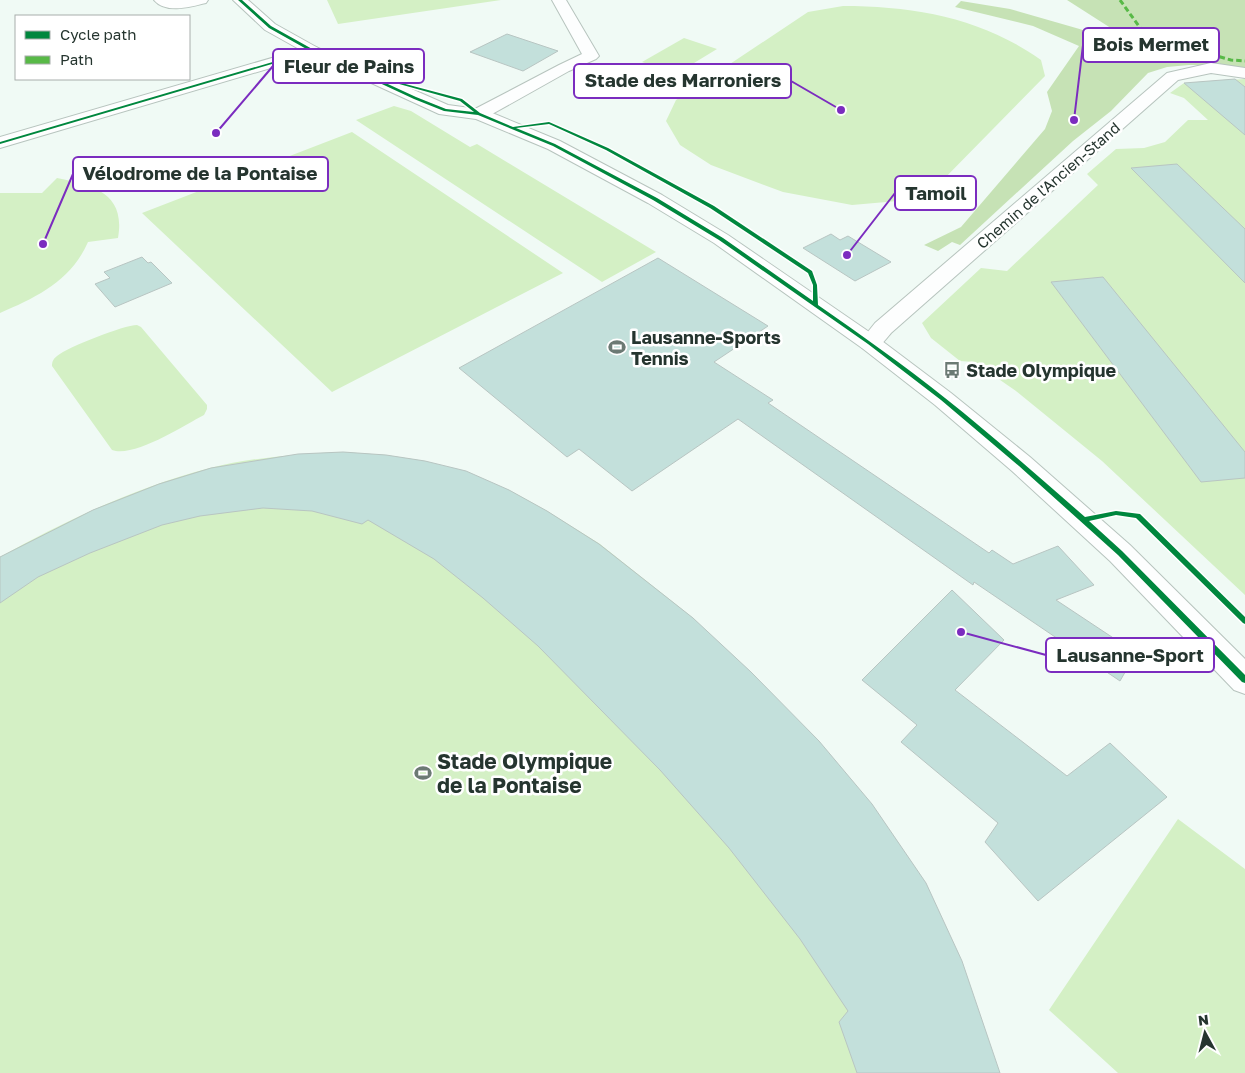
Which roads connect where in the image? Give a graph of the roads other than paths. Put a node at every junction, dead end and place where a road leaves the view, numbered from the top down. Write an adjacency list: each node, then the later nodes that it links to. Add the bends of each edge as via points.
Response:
1 (161, 0): 2 (street, via 175,5)
2 (201, 0)
3 (240, 0): 5 (street, via 270,27)
4 (559, 0): 10 (street, via 590,56)
5 (298, 43): 6 (street); 8 (street)
6 (313, 51): 10 (street, via 445,110); 12 (street)
7 (1245, 73): 13 (street, Chemin de l'Ancien-Stand, via 1211,68 1173,76 883,328)
8 (190, 77)
9 (180, 80): 11 (street)
10 (479, 114): 13 (street, via 554,145 655,199 721,239)
11 (0, 131)
12 (0, 143)
13 (870, 343): 14 (street, via 943,399 1062,500 1120,553)
14 (1245, 680)

